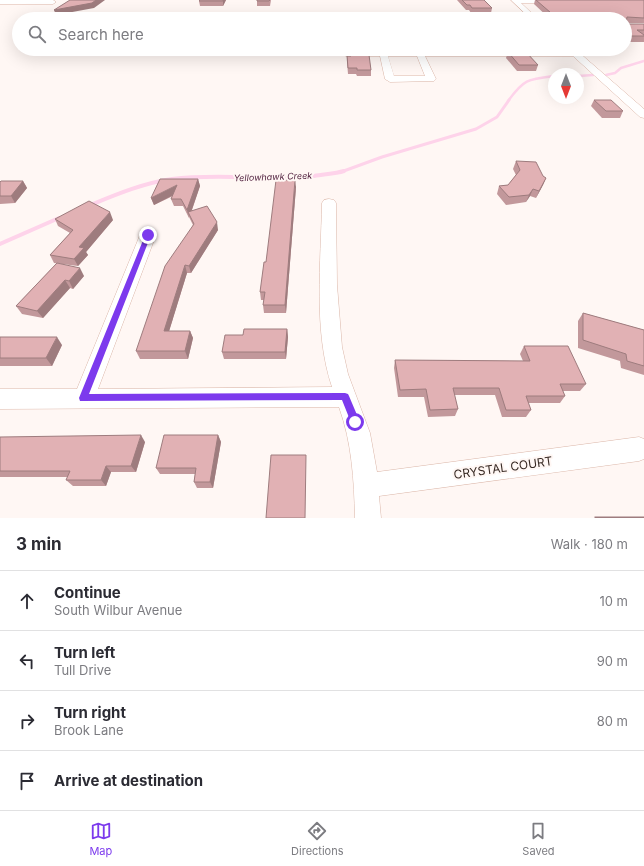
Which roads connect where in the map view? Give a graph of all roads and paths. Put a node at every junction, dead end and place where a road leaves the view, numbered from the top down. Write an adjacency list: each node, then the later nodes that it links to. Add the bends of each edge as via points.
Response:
1 (515, 1): 2 (street); 5 (street)
2 (561, 1)
3 (0, 2): 4 (street)
4 (53, 2)
5 (527, 12)
6 (384, 56): 7 (street, via 390,79 431,79)
7 (421, 56)
8 (579, 56): 9 (street)
9 (631, 103): 10 (street); 11 (street)
10 (644, 103)
11 (644, 115)
12 (329, 203): 14 (street, via 330,320 336,369)
13 (148, 235): 15 (street)
14 (345, 396): 15 (street); 18 (street, via 362,451)
15 (84, 398): 16 (street)
16 (0, 399)
17 (639, 449): 18 (street, CRYSTAL COURT)
18 (366, 486): 19 (street)
19 (368, 518)

